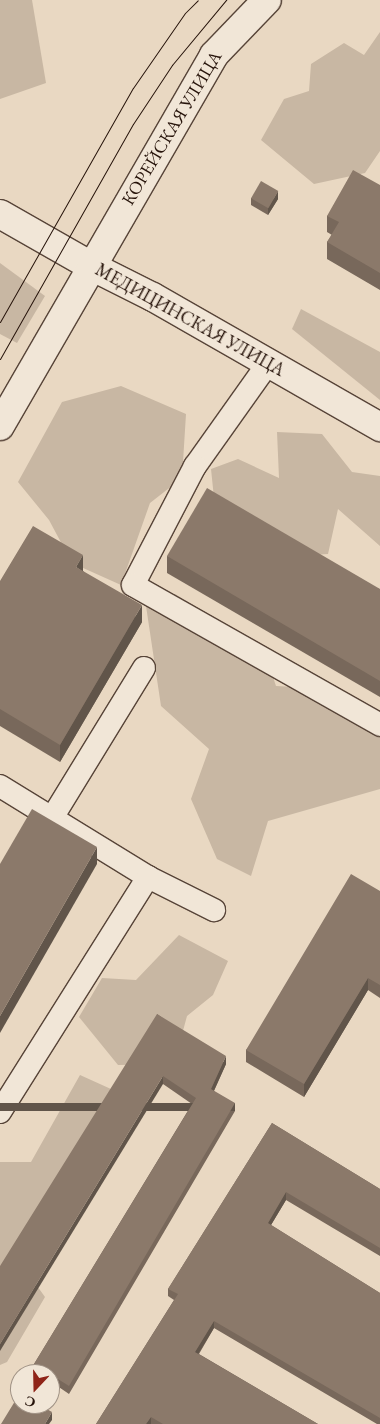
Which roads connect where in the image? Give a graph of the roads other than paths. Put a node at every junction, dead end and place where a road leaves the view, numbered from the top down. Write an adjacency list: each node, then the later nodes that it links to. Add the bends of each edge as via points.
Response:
1 (267, 0): 3 (street, КОРЕЙСКАЯ УЛИЦА, via 214,55)
2 (0, 214): 3 (street, МЕДИЦИНСКАЯ УЛИЦА)
3 (91, 266): 4 (street, МЕДИЦИНСКАЯ УЛИЦА); 5 (street, КОРЕЙСКАЯ УЛИЦА)
4 (269, 362): 6 (street, МЕДИЦИНСКАЯ УЛИЦА); 8 (lane, via 195,466 133,585)
5 (0, 426)
6 (380, 427)
7 (144, 668): 10 (lane)
8 (380, 725)
9 (0, 786): 10 (lane)
10 (52, 818): 11 (lane)
11 (148, 877): 12 (lane); 13 (lane)
12 (214, 910)
13 (0, 1112)

